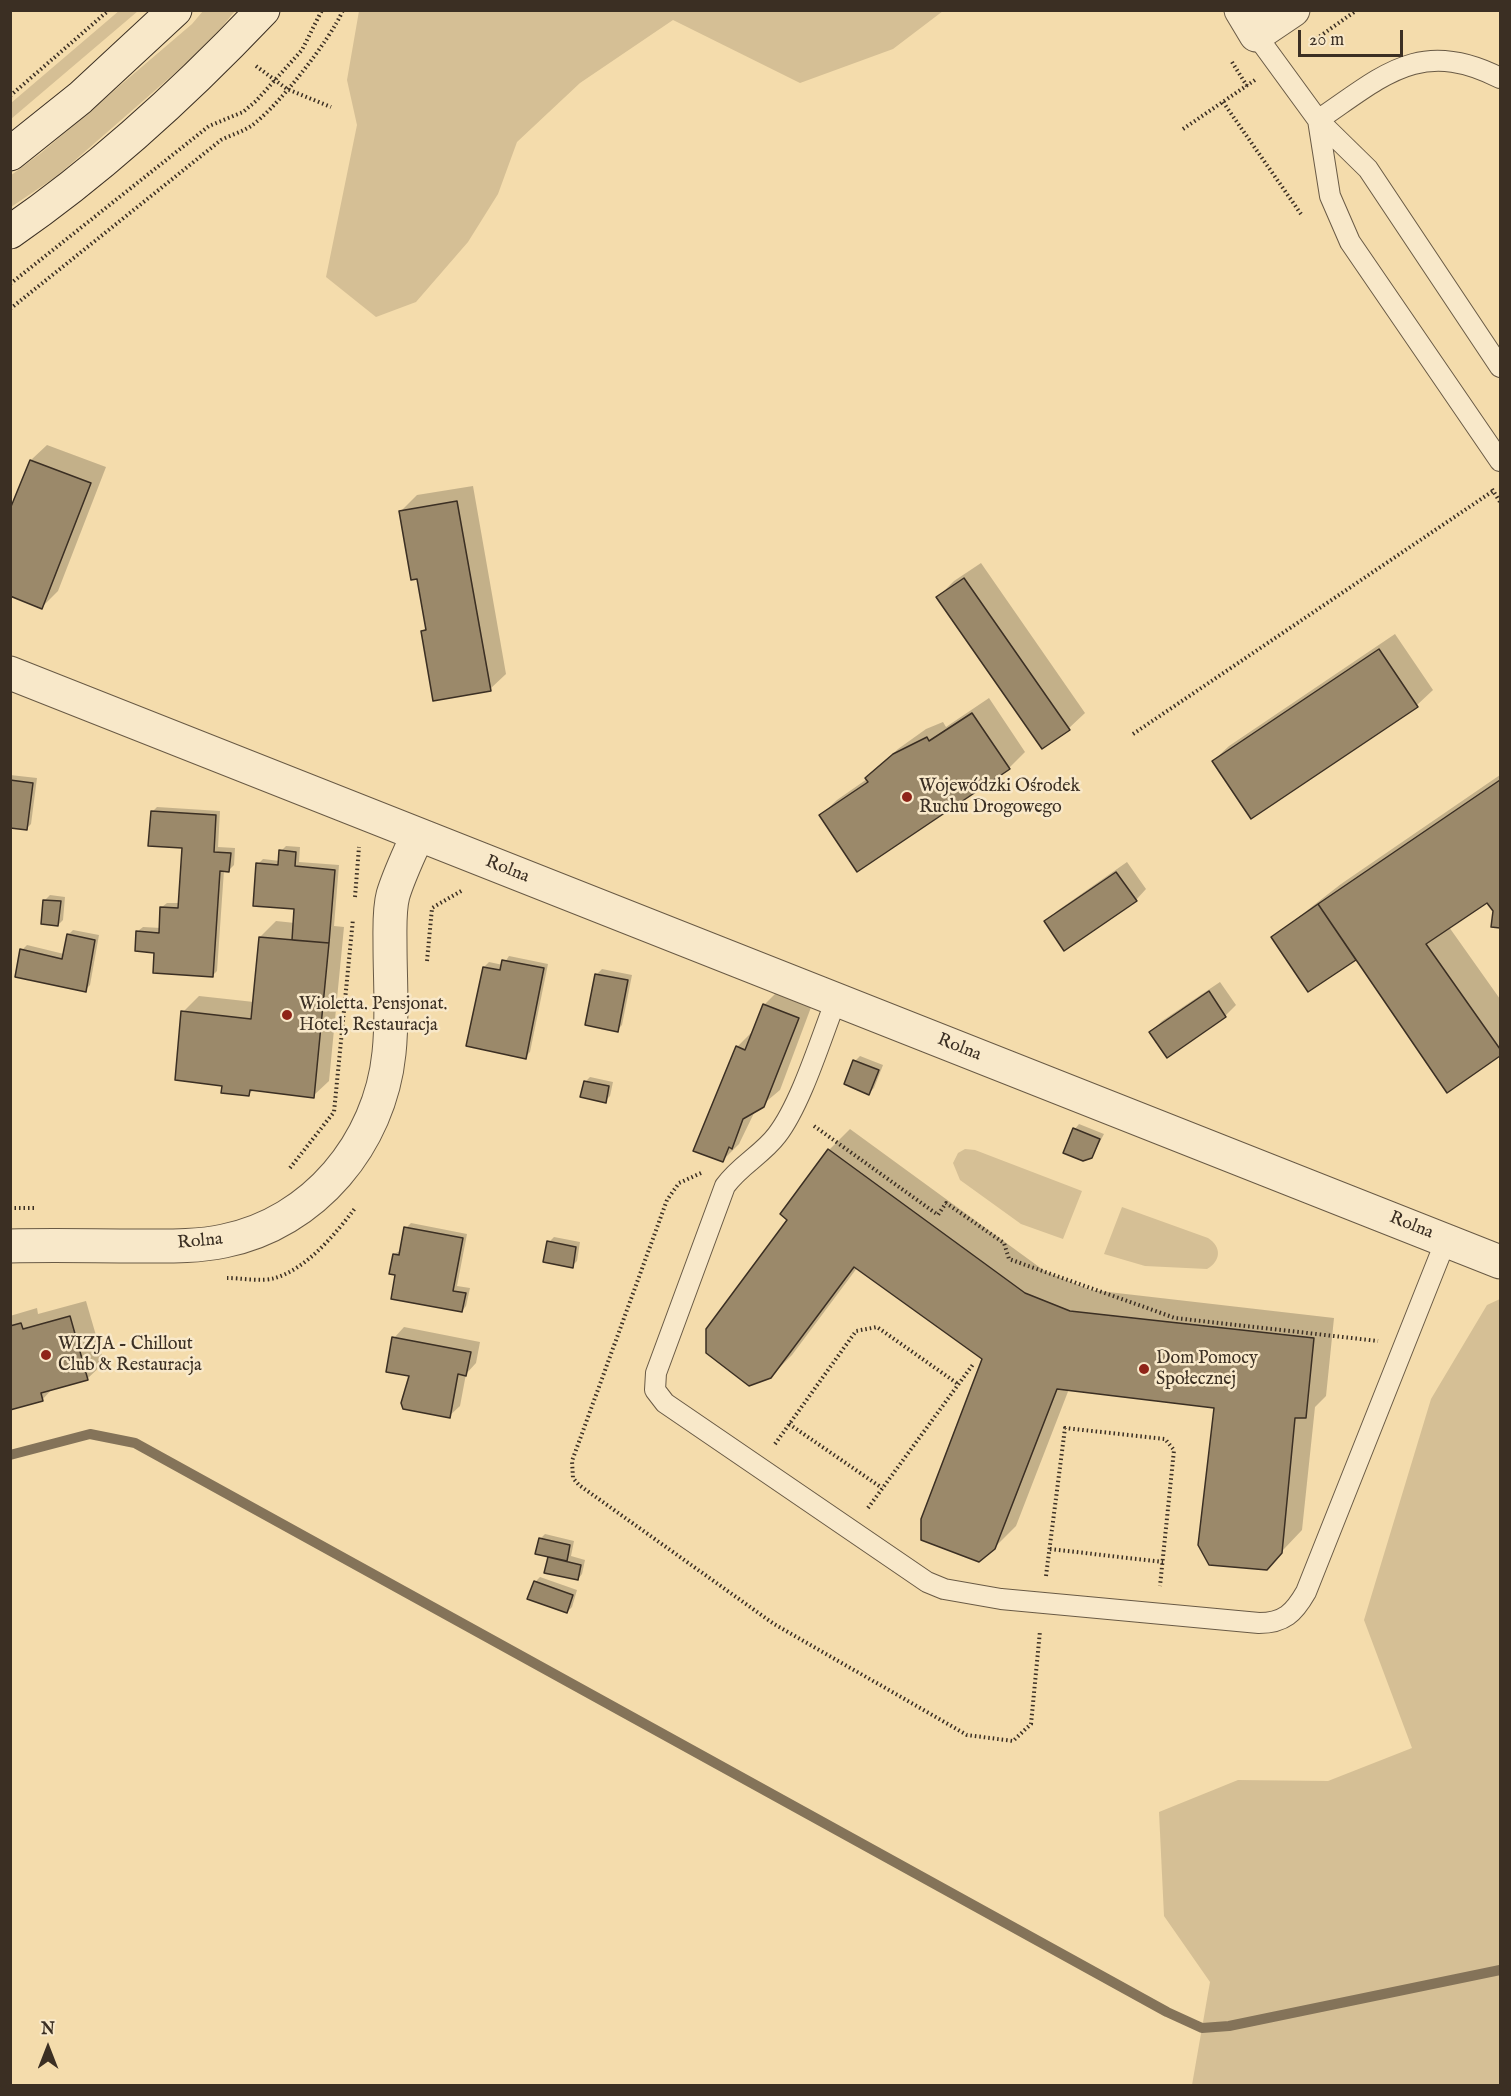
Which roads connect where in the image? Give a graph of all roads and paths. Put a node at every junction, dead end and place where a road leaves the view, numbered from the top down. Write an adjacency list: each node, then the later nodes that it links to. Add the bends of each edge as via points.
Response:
1 (109, 10): 12 (path)
2 (175, 10): 16 (street, via 80,98)
3 (263, 10): 8 (street)
4 (322, 10): 10 (path, via 302,50)
5 (344, 10): 11 (path, via 336,29)
6 (1293, 10): 7 (street)
7 (1248, 23): 15 (lane)
8 (228, 46): 10 (path); 18 (street, via 126,143)
9 (1500, 78): 15 (lane, via 1458,62 1424,61 1383,76)
10 (275, 80): 11 (path); 19 (path, via 243,112 209,126)
11 (287, 89): 14 (path); 20 (path, via 251,126 221,140)
12 (10, 96)
13 (1223, 102): 17 (path)
14 (331, 108)
15 (1318, 120): 21 (lane, via 1368,169); 22 (lane, via 1330,196 1350,242)
16 (10, 154)
17 (1301, 214)
18 (10, 232)
19 (10, 284)
20 (10, 309)
21 (1500, 367)
22 (1500, 461)
23 (1493, 491): 25 (path)
24 (10, 674): 26 (street, Rolna)
25 (1133, 734)
26 (417, 836): 30 (street, Rolna); 36 (street, Rolna, via 393,896 386,1078 358,1147 324,1188 281,1219 244,1237 222,1242)
27 (357, 840): 28 (path, via 360,846)
28 (354, 902)
29 (353, 913): 32 (path, via 334,1112)
30 (836, 1000): 31 (lane); 35 (street, Rolna)
31 (792, 1110): 38 (path, via 938,1215 946,1203 965,1216 1004,1243 1009,1259 1175,1318); 42 (lane, via 767,1148 738,1168 725,1186 656,1373 655,1390 665,1403)
32 (288, 1171)
33 (10, 1208): 34 (path)
34 (45, 1208)
35 (1446, 1240): 37 (street, Rolna); 38 (lane)
36 (10, 1246)
37 (1500, 1262)
38 (1404, 1344): 44 (lane, via 1306,1592 1289,1616 1274,1623 1001,1599 944,1589 927,1582)
39 (974, 1363): 40 (path)
40 (958, 1384): 41 (path, via 877,1327 856,1331); 43 (path)
41 (789, 1424): 42 (path); 43 (path)
42 (759, 1467): 44 (lane)
43 (882, 1488): 44 (path)
44 (851, 1530)
45 (1050, 1549): 46 (path)
46 (1163, 1562)

